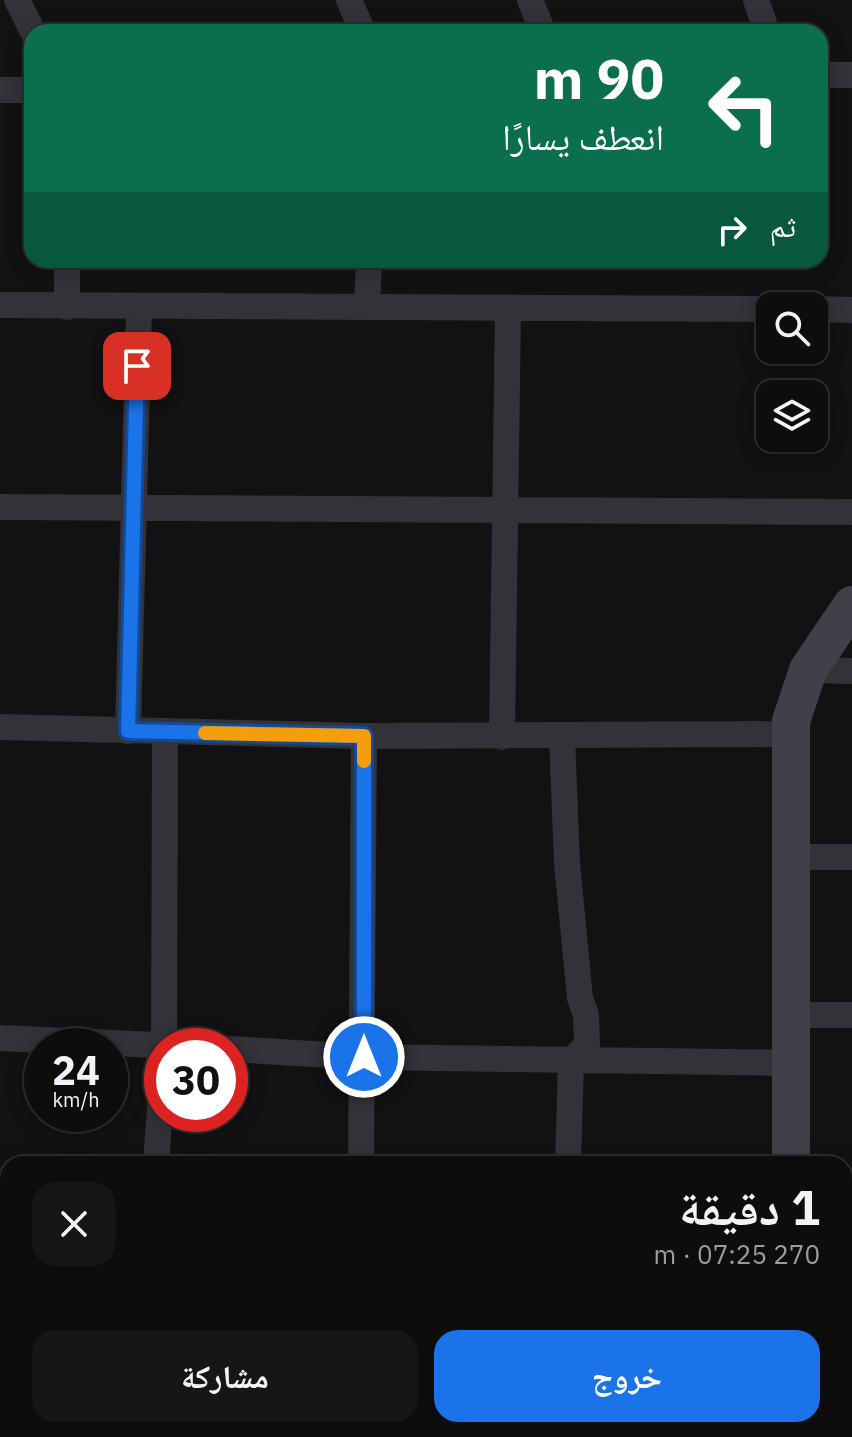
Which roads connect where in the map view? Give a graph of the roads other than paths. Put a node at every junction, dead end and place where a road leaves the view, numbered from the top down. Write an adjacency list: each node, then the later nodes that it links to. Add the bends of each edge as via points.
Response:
1 (17, 0): 5 (street)
2 (349, 0): 6 (street)
3 (530, 0): 7 (street)
4 (756, 0): 8 (street)
5 (29, 24)
6 (360, 24)
7 (540, 24)
8 (764, 24)
9 (828, 75): 10 (street)
10 (852, 75)
11 (0, 90): 12 (street)
12 (24, 90)
13 (67, 268): 17 (street)
14 (369, 268): 16 (street)
15 (0, 305): 17 (street)
16 (367, 306): 18 (street); 21 (street)
17 (67, 307): 18 (street)
18 (139, 309): 24 (street)
19 (756, 309): 21 (street)
20 (828, 309): 22 (street)
21 (508, 310): 25 (street)
22 (852, 310)
23 (0, 507): 24 (street)
24 (132, 509): 25 (street); 31 (street)
25 (504, 512): 26 (street); 35 (street)
26 (852, 512)
27 (852, 605): 28 (street)
28 (808, 670): 29 (street); 33 (street, via 797,694)
29 (852, 671)
30 (0, 727): 31 (street)
31 (128, 731): 32 (street)
32 (165, 732): 34 (street); 41 (street)
33 (790, 734): 36 (street); 37 (street)
34 (364, 736): 35 (street); 45 (street)
35 (502, 737): 36 (street)
36 (562, 737): 46 (street, via 567,863 587,1045)
37 (789, 857): 38 (street); 39 (street)
38 (852, 857)
39 (793, 1015): 40 (street); 47 (street)
40 (852, 1015)
41 (164, 1028)
42 (0, 1038): 43 (street)
43 (144, 1045)
44 (248, 1050): 45 (street)
45 (364, 1057): 46 (street); 50 (street)
46 (571, 1061): 47 (street); 51 (street)
47 (793, 1063): 52 (street)
48 (158, 1132): 49 (street)
49 (157, 1156)
50 (361, 1156)
51 (568, 1156)
52 (791, 1156)

